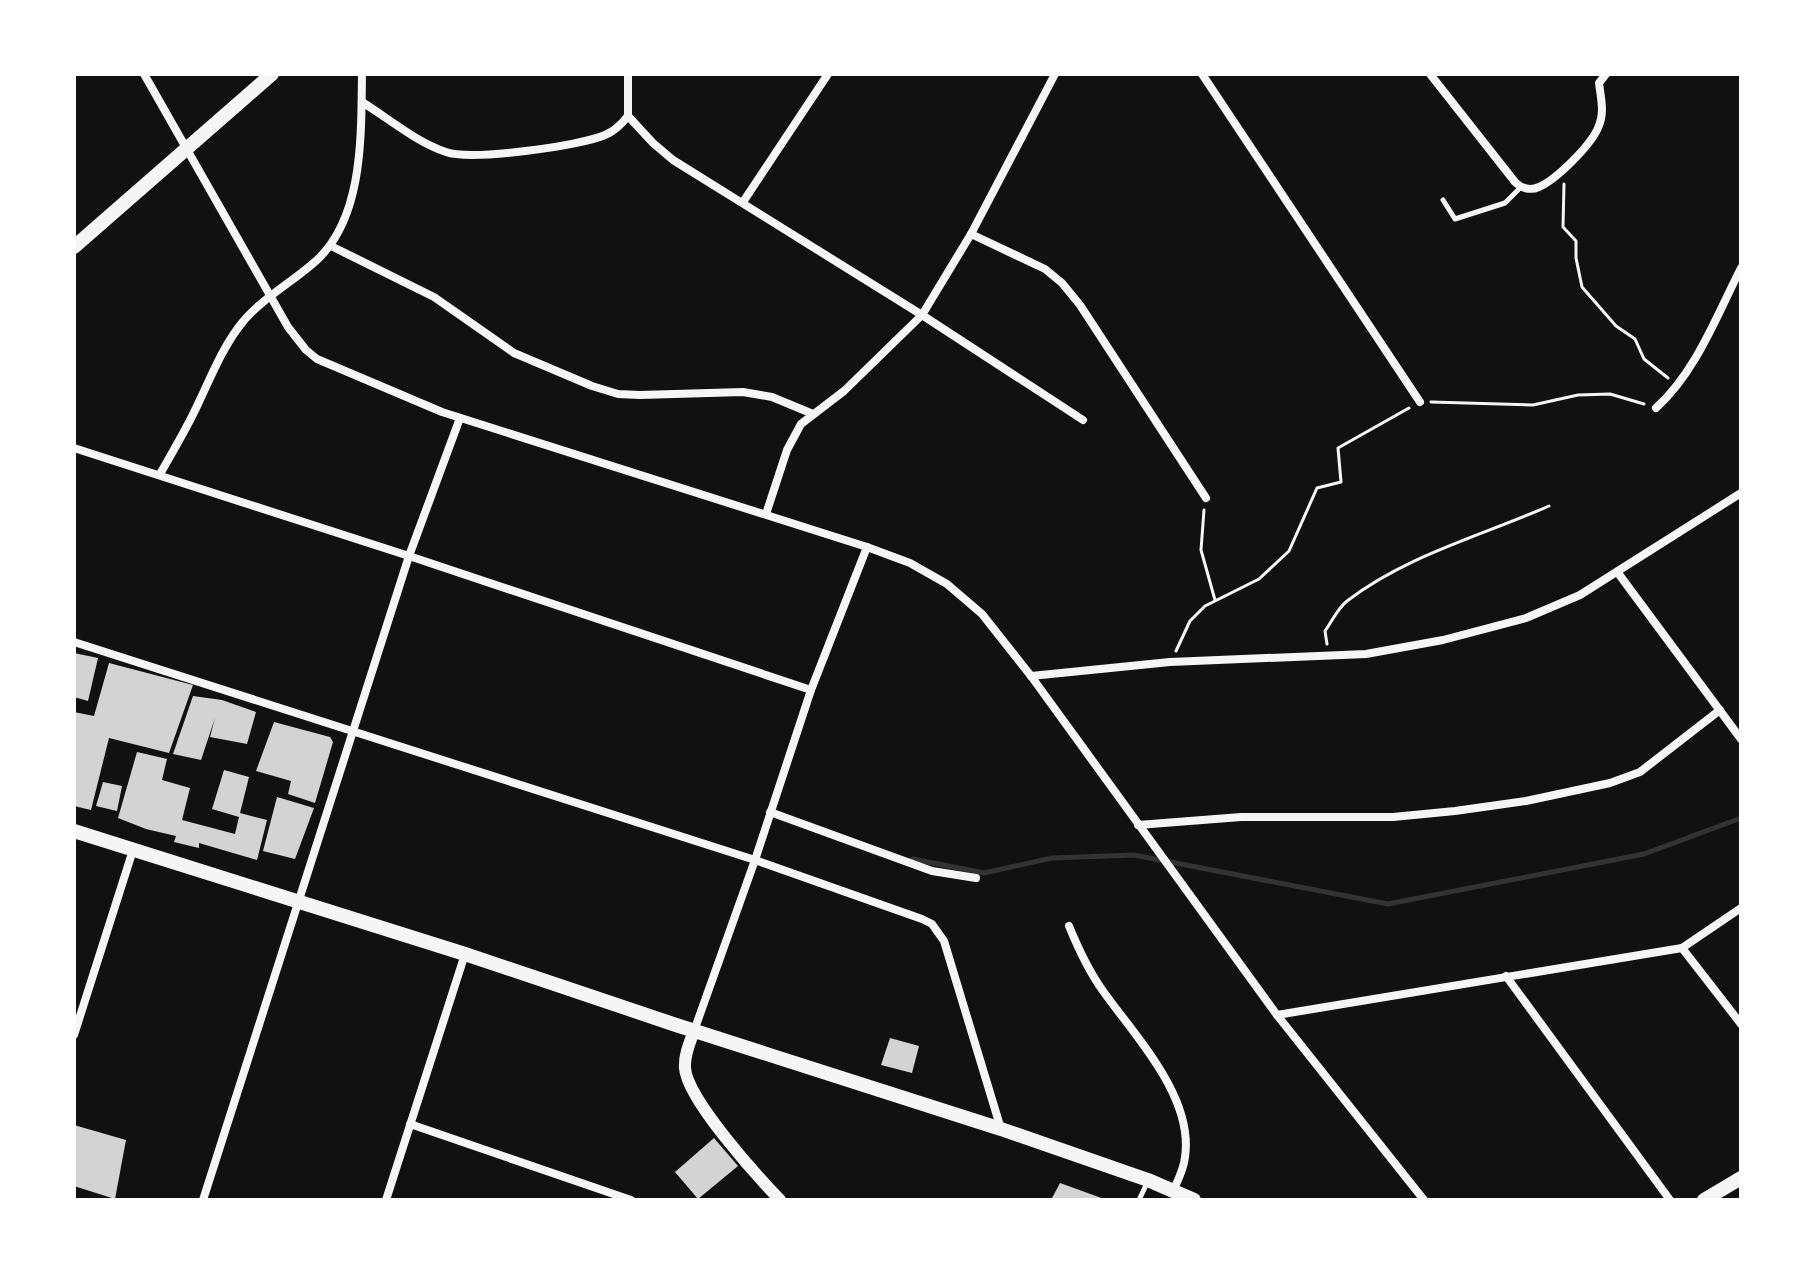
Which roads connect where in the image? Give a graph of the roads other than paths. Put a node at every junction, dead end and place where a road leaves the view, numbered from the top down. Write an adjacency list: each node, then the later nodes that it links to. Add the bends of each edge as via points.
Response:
1 (144, 74): 14 (street)
2 (272, 74): 14 (main road)
3 (362, 74): 12 (street)
4 (628, 74): 13 (street)
5 (828, 74): 17 (street)
6 (1055, 74): 18 (street)
7 (1202, 74): 24 (street)
8 (1430, 74): 15 (street)
9 (1592, 74): 11 (street)
10 (1606, 74): 11 (street)
11 (1599, 83): 15 (street, via 1603,108 1588,144 1538,188)
12 (362, 102): 13 (street, via 431,145 458,155 586,141 616,129); 19 (street, via 356,177)
13 (628, 116): 17 (street, via 673,160)
14 (187, 149): 20 (main road); 22 (street)
15 (1521, 187): 16 (lane, via 1505,203 1455,219)
16 (1443, 200)
17 (743, 202): 23 (street)
18 (971, 234): 23 (street); 32 (street, via 1045,269 1062,283)
19 (331, 246): 22 (street); 26 (street, via 434,297 514,353 592,386 640,395 743,392)
20 (74, 247)
21 (1741, 268): 25 (street, via 1693,361)
22 (271, 298): 27 (street, via 296,339 317,359); 30 (street, via 231,338)
23 (922, 315): 26 (street); 28 (street)
24 (1420, 402)
25 (1656, 408)
26 (813, 414): 33 (street, via 793,436)
27 (460, 418): 33 (street); 35 (street)
28 (1083, 420)
29 (74, 448): 30 (street)
30 (160, 474): 35 (street)
31 (1741, 493): 36 (street)
32 (1206, 498)
33 (766, 514): 34 (street)
34 (867, 547): 38 (street, via 947,584 982,614); 39 (street)
35 (409, 556): 39 (street); 41 (street)
36 (1618, 573): 38 (street, via 1526,618 1366,654 1170,662); 40 (street)
37 (74, 642): 41 (street)
38 (1031, 676): 44 (street)
39 (811, 690): 43 (street)
40 (1720, 710): 42 (street); 44 (street, via 1640,772 1526,801 1393,817 1241,817)
41 (352, 732): 47 (street); 49 (street)
42 (1741, 739)
43 (771, 809): 47 (street); 48 (street, via 932,871)
44 (1138, 825): 55 (street)
45 (74, 831): 46 (main road)
46 (133, 850): 49 (main road); 58 (street)
47 (755, 860): 57 (street); 60 (street, via 922,919 938,931)
48 (976, 878)
49 (299, 903): 53 (main road); 64 (street)
50 (1741, 908): 52 (street)
51 (1069, 926): 63 (street, via 1087,967 1171,1088 1186,1138)
52 (1682, 948): 54 (street); 56 (street)
53 (465, 954): 57 (main road); 59 (street)
54 (1506, 976): 55 (street); 71 (street)
55 (1277, 1015): 70 (street)
56 (1741, 1024)
57 (694, 1031): 60 (main road); 67 (street, via 685,1058 689,1084)
58 (74, 1035)
59 (410, 1124): 65 (street); 66 (street)
60 (1001, 1129): 62 (main road)
61 (1741, 1178): 72 (main road)
62 (1148, 1180): 63 (main road); 68 (lane)
63 (1173, 1191): 69 (main road)
64 (203, 1200)
65 (386, 1200)
66 (631, 1200)
67 (780, 1200)
68 (1139, 1200)
69 (1194, 1200)
70 (1424, 1200)
71 (1670, 1200)
72 (1704, 1200)

